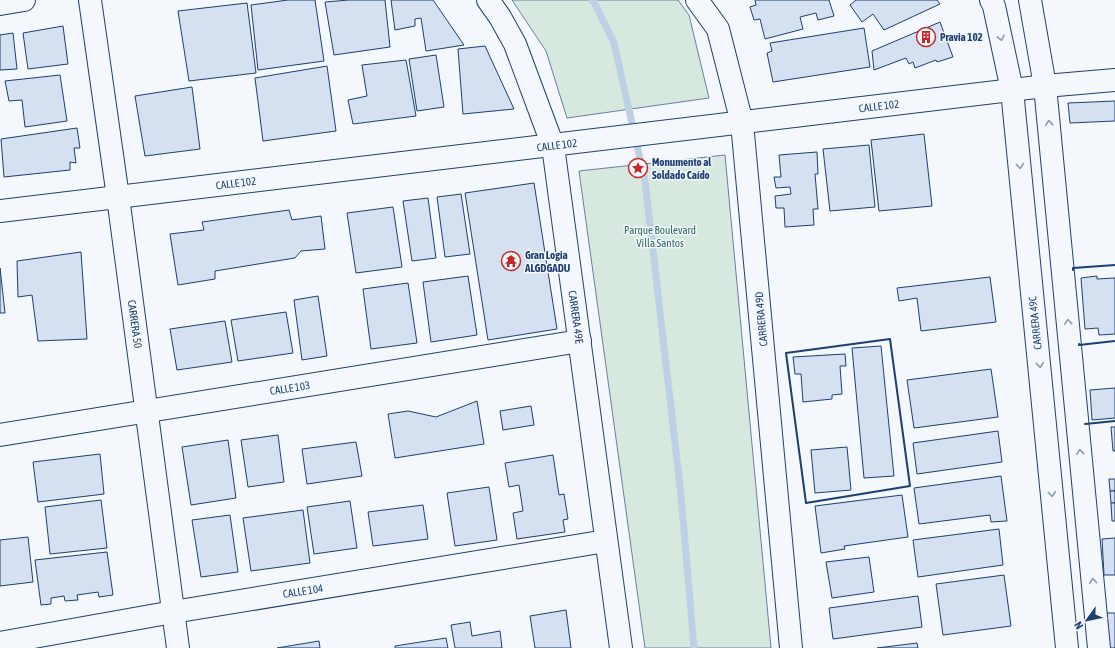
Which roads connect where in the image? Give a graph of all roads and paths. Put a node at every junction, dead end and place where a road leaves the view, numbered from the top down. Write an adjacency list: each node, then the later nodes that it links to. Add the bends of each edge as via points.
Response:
1 (24, 0): 7 (street)
2 (90, 0): 13 (street, CARRERA 50)
3 (488, 0): 12 (street, CARRERA 49E, via 515,44)
4 (697, 0): 11 (street, CARRERA 49D, via 718,29)
5 (991, 0): 10 (street, CARRERA 49C, one-way to 10)
6 (1030, 0): 9 (street)
7 (0, 4)
8 (1115, 80): 9 (street, CALLE 102)
9 (1045, 86): 10 (street, CALLE 102); 25 (street, one-way to 9)
10 (1012, 90): 11 (street, CALLE 102); 24 (street, CARRERA 49C, one-way to 24)
11 (742, 123): 12 (street, CALLE 102); 23 (street, CARRERA 49D)
12 (553, 146): 13 (street, CALLE 102); 15 (street, CARRERA 49E)
13 (118, 197): 14 (street, CALLE 102); 16 (street, CARRERA 50)
14 (0, 211)
15 (580, 341): 16 (street, CALLE 103); 18 (street, CARRERA 49E)
16 (147, 412): 17 (street, CALLE 103); 19 (street, CARRERA 50)
17 (0, 435)
18 (606, 541): 19 (street, CALLE 104); 22 (street, CARRERA 49E)
19 (173, 612): 20 (street, CALLE 104); 21 (street, CARRERA 50)
20 (0, 643)
21 (178, 648)
22 (620, 648)
23 (791, 648)
24 (1067, 648)
25 (1099, 648)

